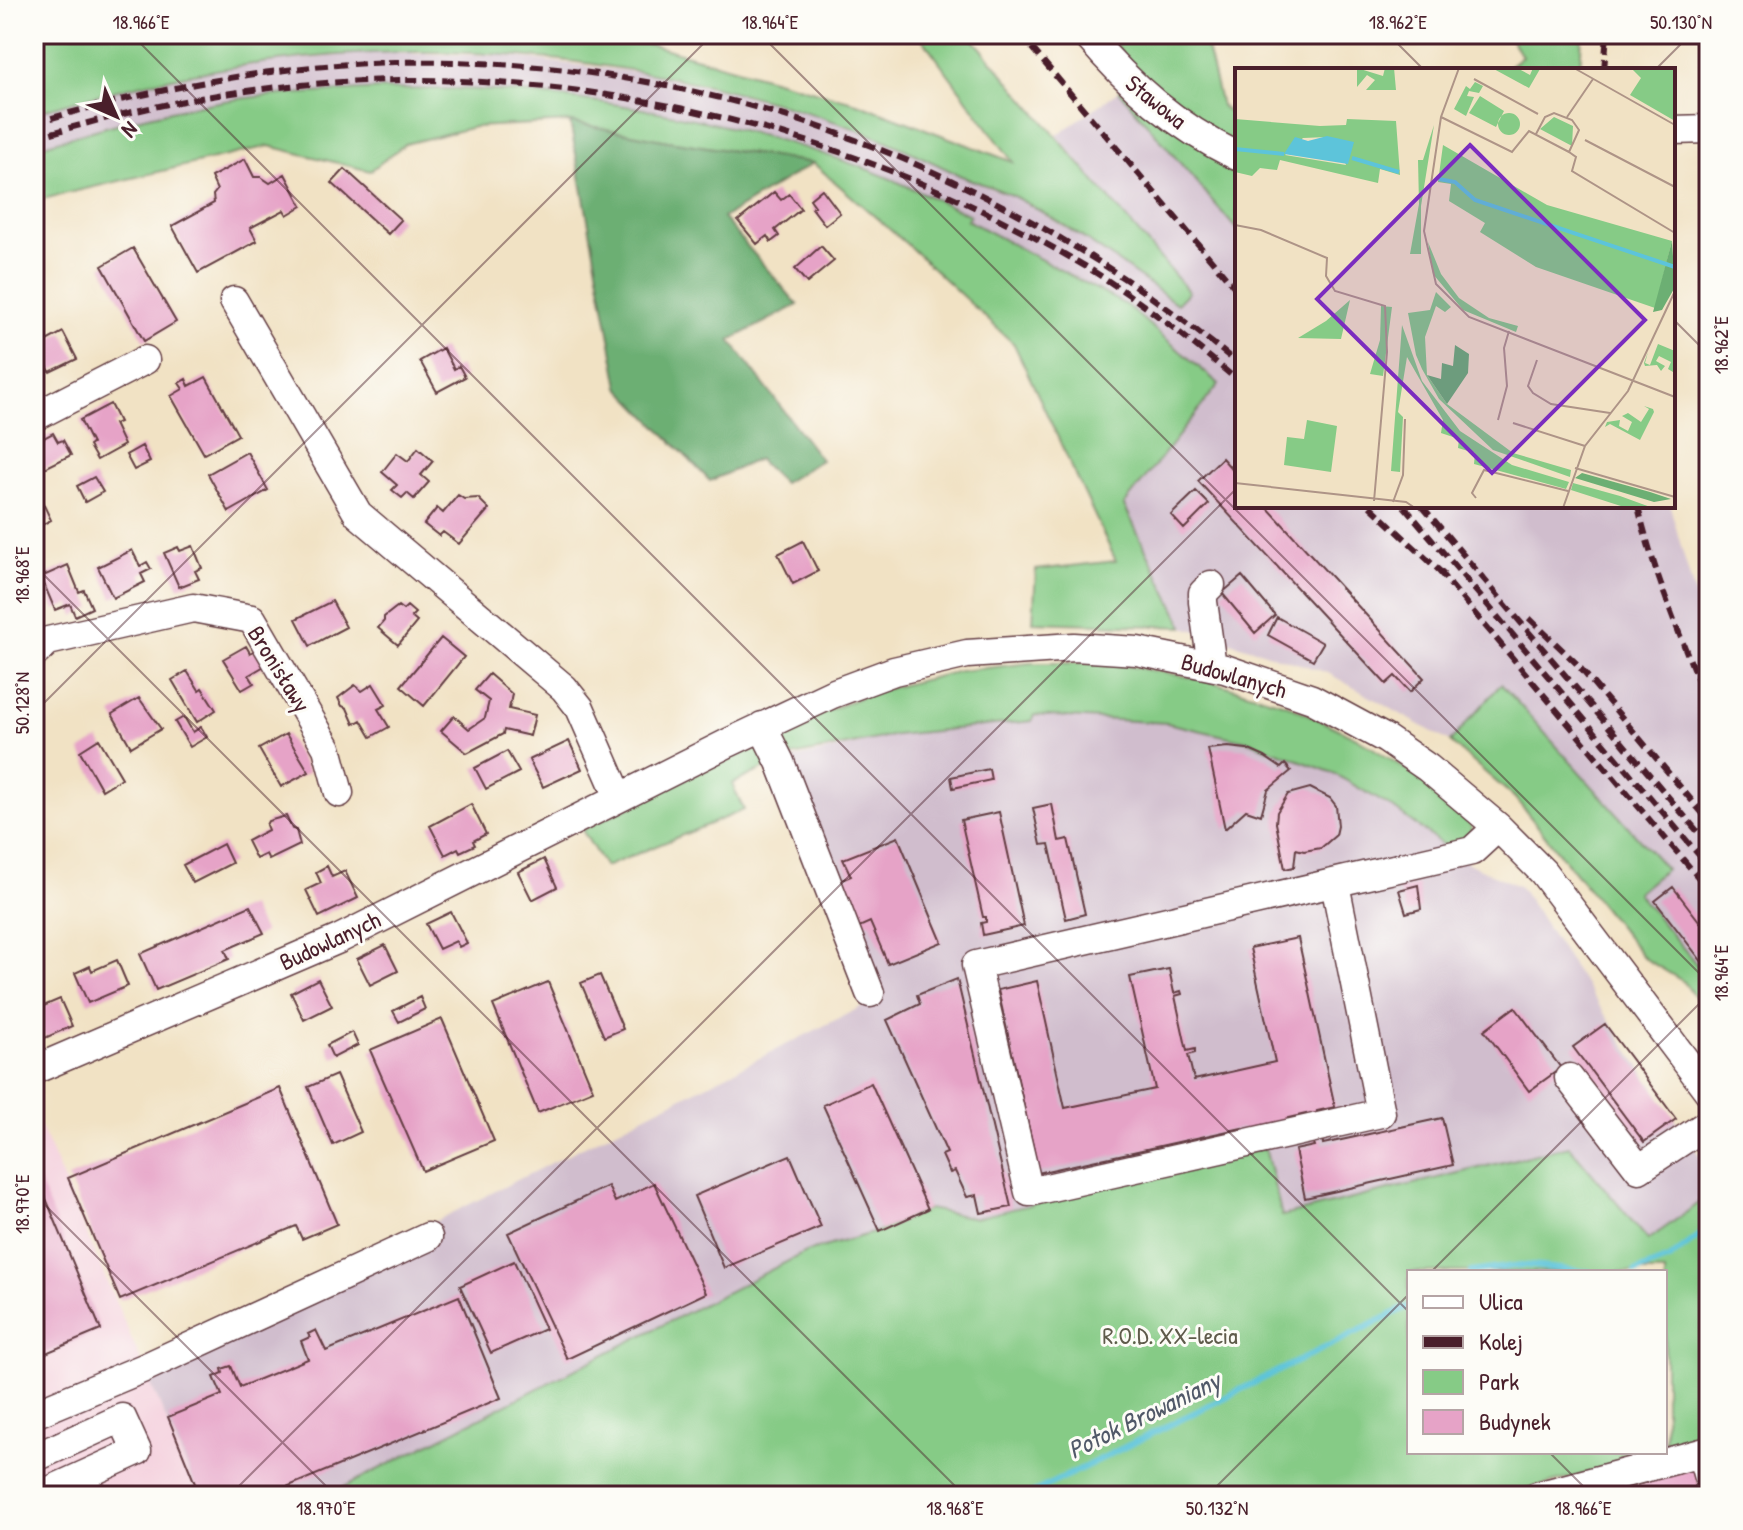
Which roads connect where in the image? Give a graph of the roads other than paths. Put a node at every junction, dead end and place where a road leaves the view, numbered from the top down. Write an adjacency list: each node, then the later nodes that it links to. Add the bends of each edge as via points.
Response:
1 (1086, 34): 4 (street, Stawowa, via 1146,98)
2 (1709, 129): 3 (street)
3 (1675, 130)
4 (1235, 155)
5 (234, 301): 13 (street, via 358,514 564,688 580,708)
6 (145, 360): 7 (street)
7 (34, 417)
8 (1211, 585): 10 (street, via 1203,602)
9 (34, 654): 12 (street, Bronisławy, via 48,641 193,608 252,619 327,748)
10 (1212, 666): 11 (street, Budowlanych, via 1137,651 1074,647 967,654 894,671); 14 (street, Budowlanych, via 1312,699 1386,739)
11 (762, 726): 13 (street, Budowlanych); 16 (street)
12 (339, 793)
13 (619, 797): 17 (street, Budowlanych, via 339,939)
14 (1498, 827): 15 (street, via 1472,851); 19 (street, Budowlanych, via 1543,872)
15 (1335, 884): 15 (street, via 976,965 1029,1192 1381,1113)
16 (870, 993)
17 (34, 1070)
18 (1569, 1078): 20 (street, via 1639,1169)
19 (1709, 1092)
20 (1709, 1123)
21 (428, 1237): 22 (street)
22 (105, 1384): 23 (street); 24 (street)
23 (34, 1414)
24 (122, 1418): 26 (street); 28 (street, via 137,1451)
25 (1705, 1452): 27 (street); 29 (street)
26 (34, 1458)
27 (1709, 1481)
28 (38, 1496)
29 (1537, 1496)

